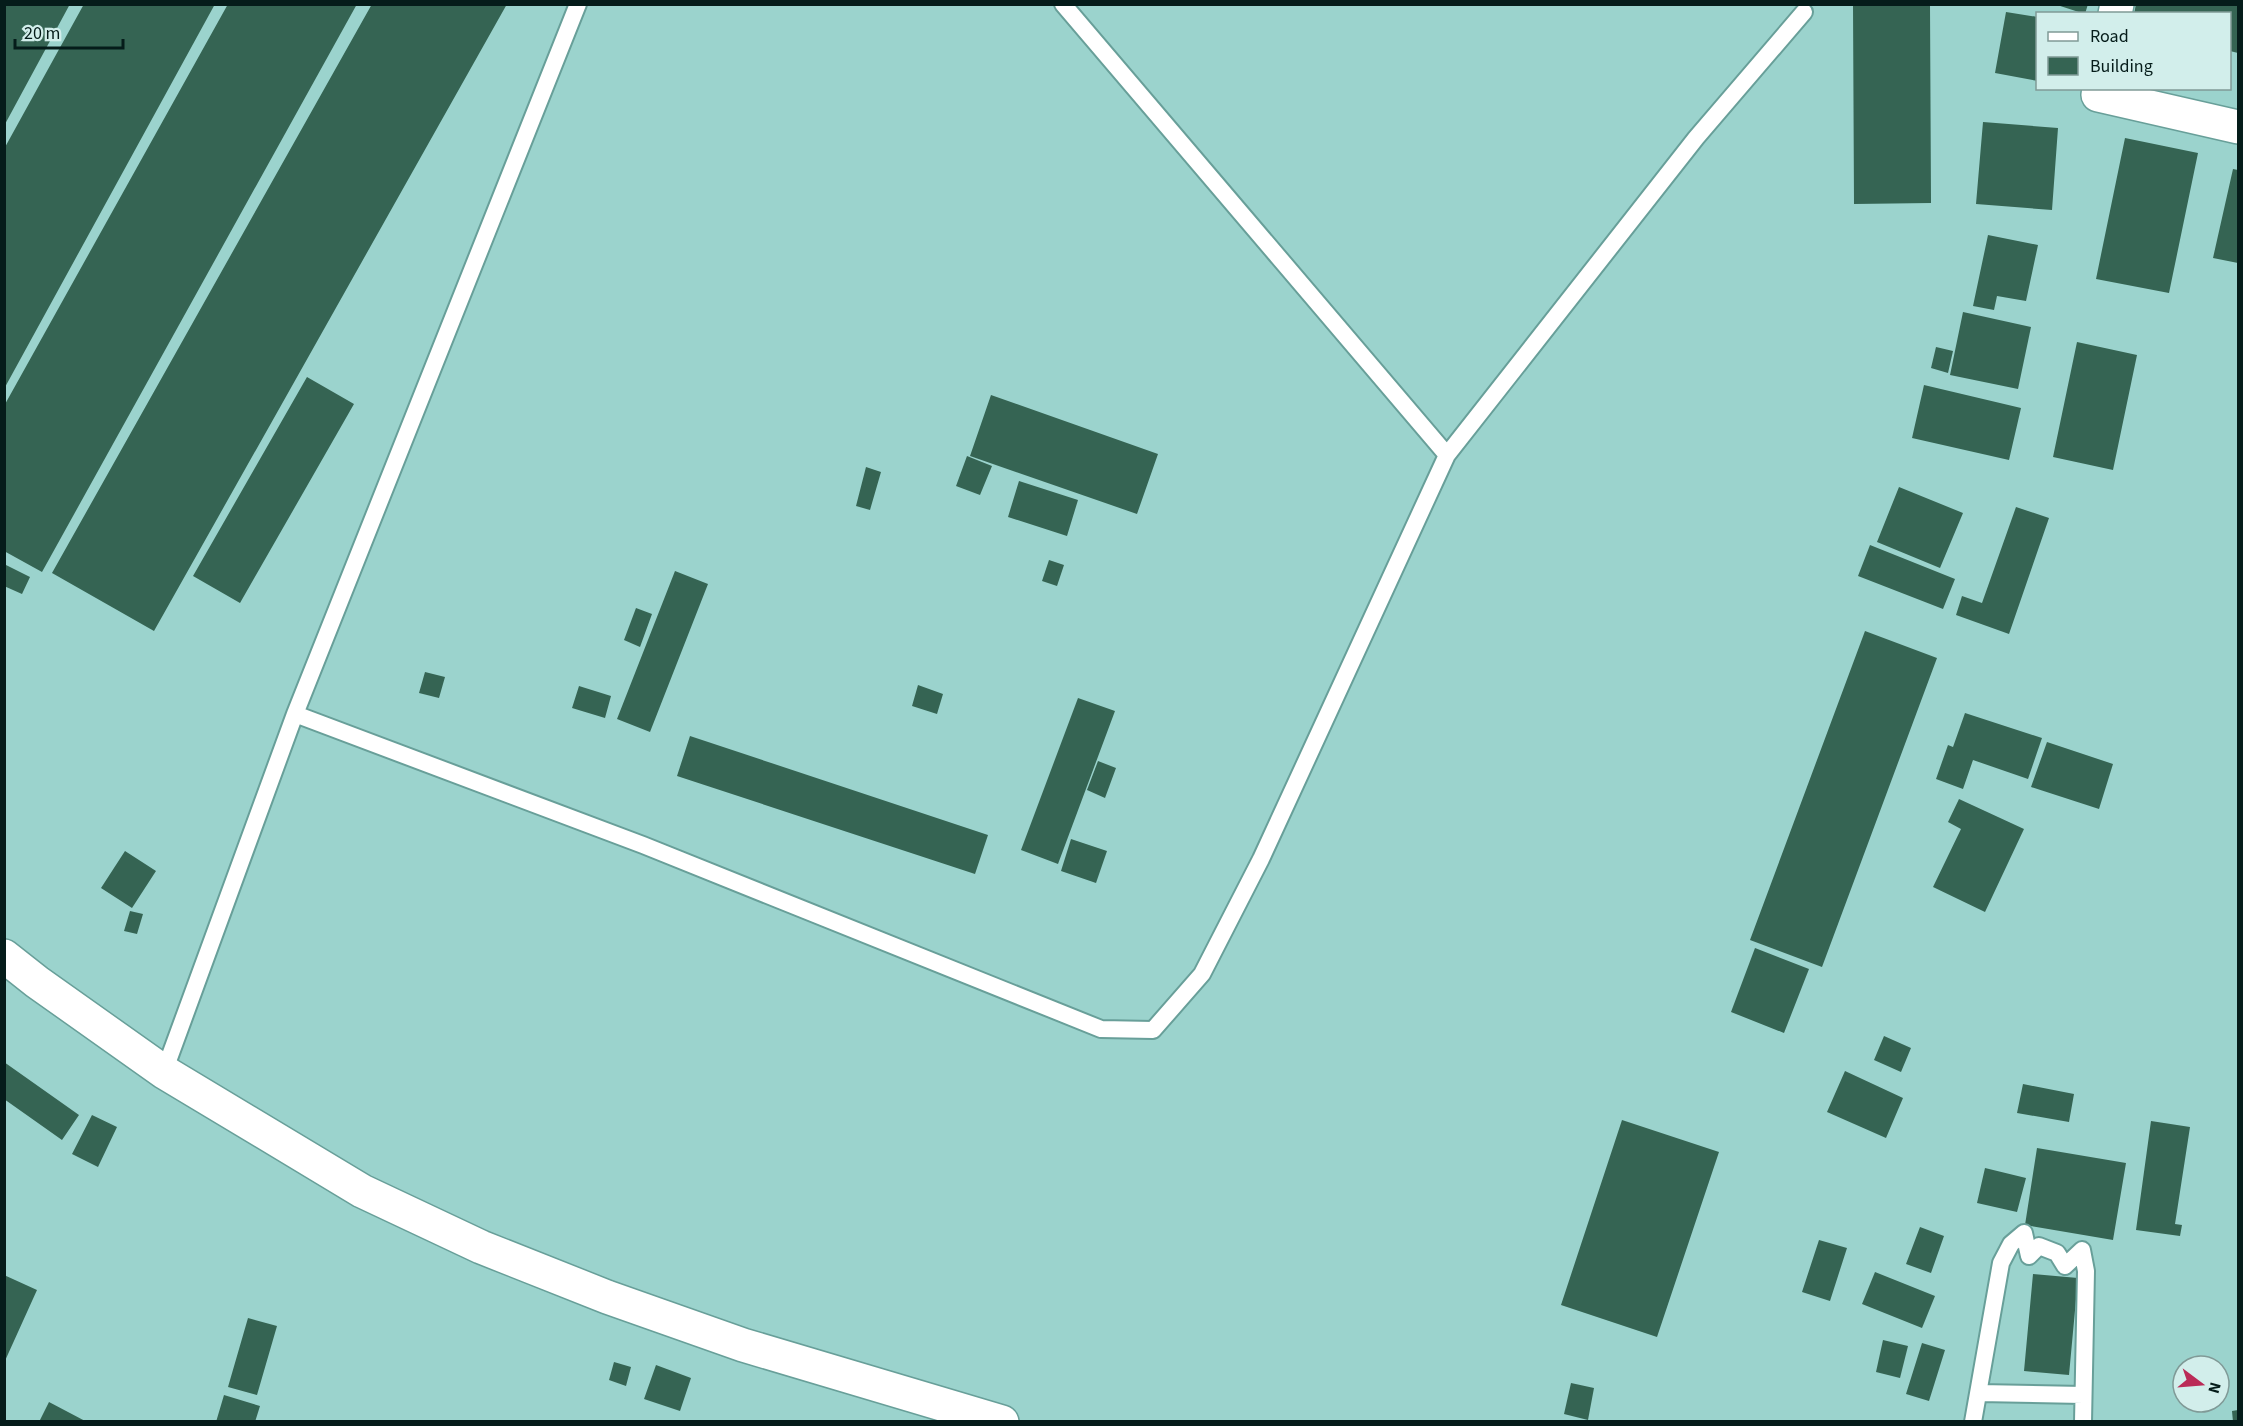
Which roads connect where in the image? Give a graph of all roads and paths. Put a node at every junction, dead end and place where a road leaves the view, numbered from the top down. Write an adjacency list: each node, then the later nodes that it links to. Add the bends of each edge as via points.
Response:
1 (578, 4): 7 (lane)
2 (1063, 4): 6 (lane)
3 (1804, 12): 6 (lane, via 1696,138)
4 (2099, 90): 5 (main road, via 2098,95)
5 (2238, 127)
6 (1447, 455): 7 (lane, via 1261,859 1202,974 1153,1030 1101,1029 643,845)
7 (295, 714): 9 (lane)
8 (4, 956): 9 (main road)
9 (164, 1072): 12 (main road, via 362,1191 481,1247 743,1345)
10 (1979, 1393): 11 (lane); 11 (lane, via 2001,1263 2011,1244 2024,1233 2029,1256 2039,1246 2057,1253 2066,1266 2082,1250 2086,1271); 13 (lane)
11 (2083, 1395): 14 (lane)
12 (1002, 1422)
13 (1973, 1422)
14 (2083, 1422)

